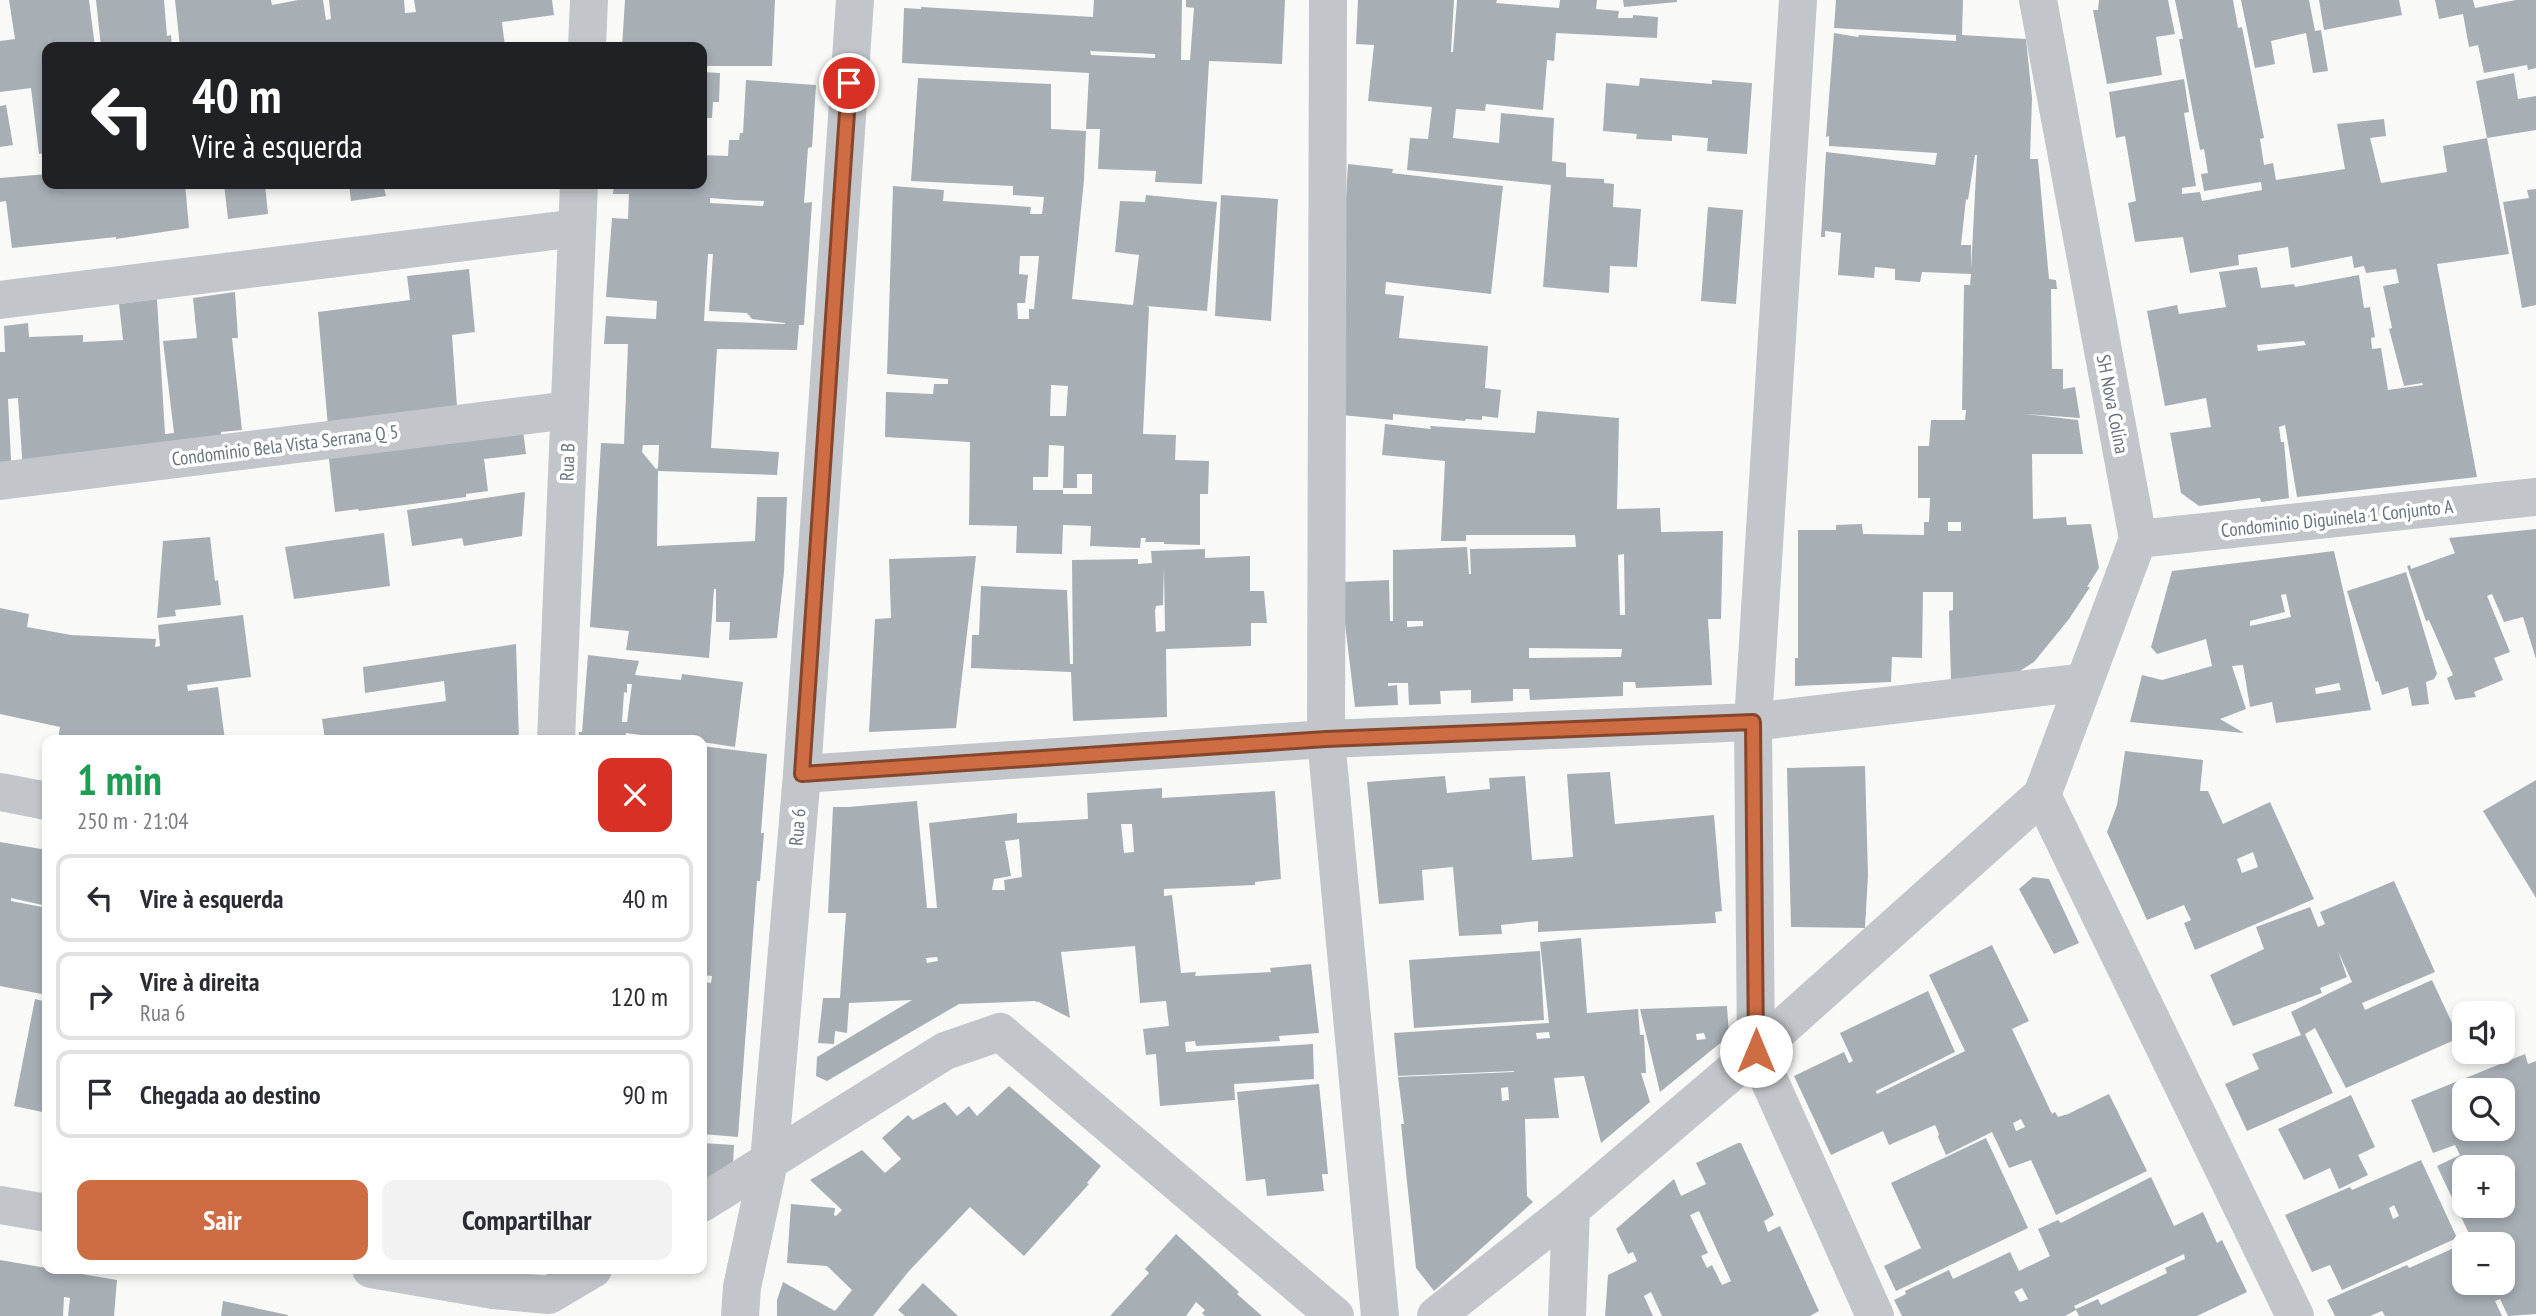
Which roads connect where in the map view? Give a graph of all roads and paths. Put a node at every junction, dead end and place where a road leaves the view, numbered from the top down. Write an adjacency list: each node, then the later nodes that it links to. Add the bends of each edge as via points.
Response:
1 (589, 0): 6 (street)
2 (855, 0): 18 (street, Rua 6)
3 (1328, 0): 17 (street)
4 (1798, 0): 15 (street)
5 (2038, 0): 13 (street, SH Nova Colina)
6 (587, 42)
7 (579, 189): 8 (street, Rua B)
8 (577, 228): 9 (street); 10 (street, Rua B)
9 (0, 300)
10 (569, 410): 11 (street, Condominio Bela Vista Serrana Q 5); 16 (street, Rua B)
11 (0, 481)
12 (2536, 496): 13 (street, Condominio Diguinela 1 Conjunto A)
13 (2138, 539): 14 (street)
14 (2084, 682): 15 (street); 20 (street)
15 (1753, 722): 17 (street); 22 (street)
16 (556, 735)
17 (1326, 739): 18 (street); 32 (street)
18 (802, 774): 23 (street, Rua 6)
19 (0, 792): 21 (street)
20 (2042, 795): 22 (street); 36 (street)
21 (42, 800)
22 (1756, 1051): 26 (street); 35 (street)
23 (769, 1161): 24 (street); 30 (street, Rua 6); 31 (street, via 946,1051 1000,1032)
24 (707, 1200)
25 (0, 1205): 27 (street)
26 (1571, 1209): 33 (street); 34 (street)
27 (42, 1212)
28 (399, 1274): 29 (street, via 549,1296)
29 (585, 1274)
30 (740, 1316)
31 (1335, 1316)
32 (1380, 1316)
33 (1436, 1316)
34 (1567, 1316)
35 (1875, 1316)
36 (2295, 1316)

